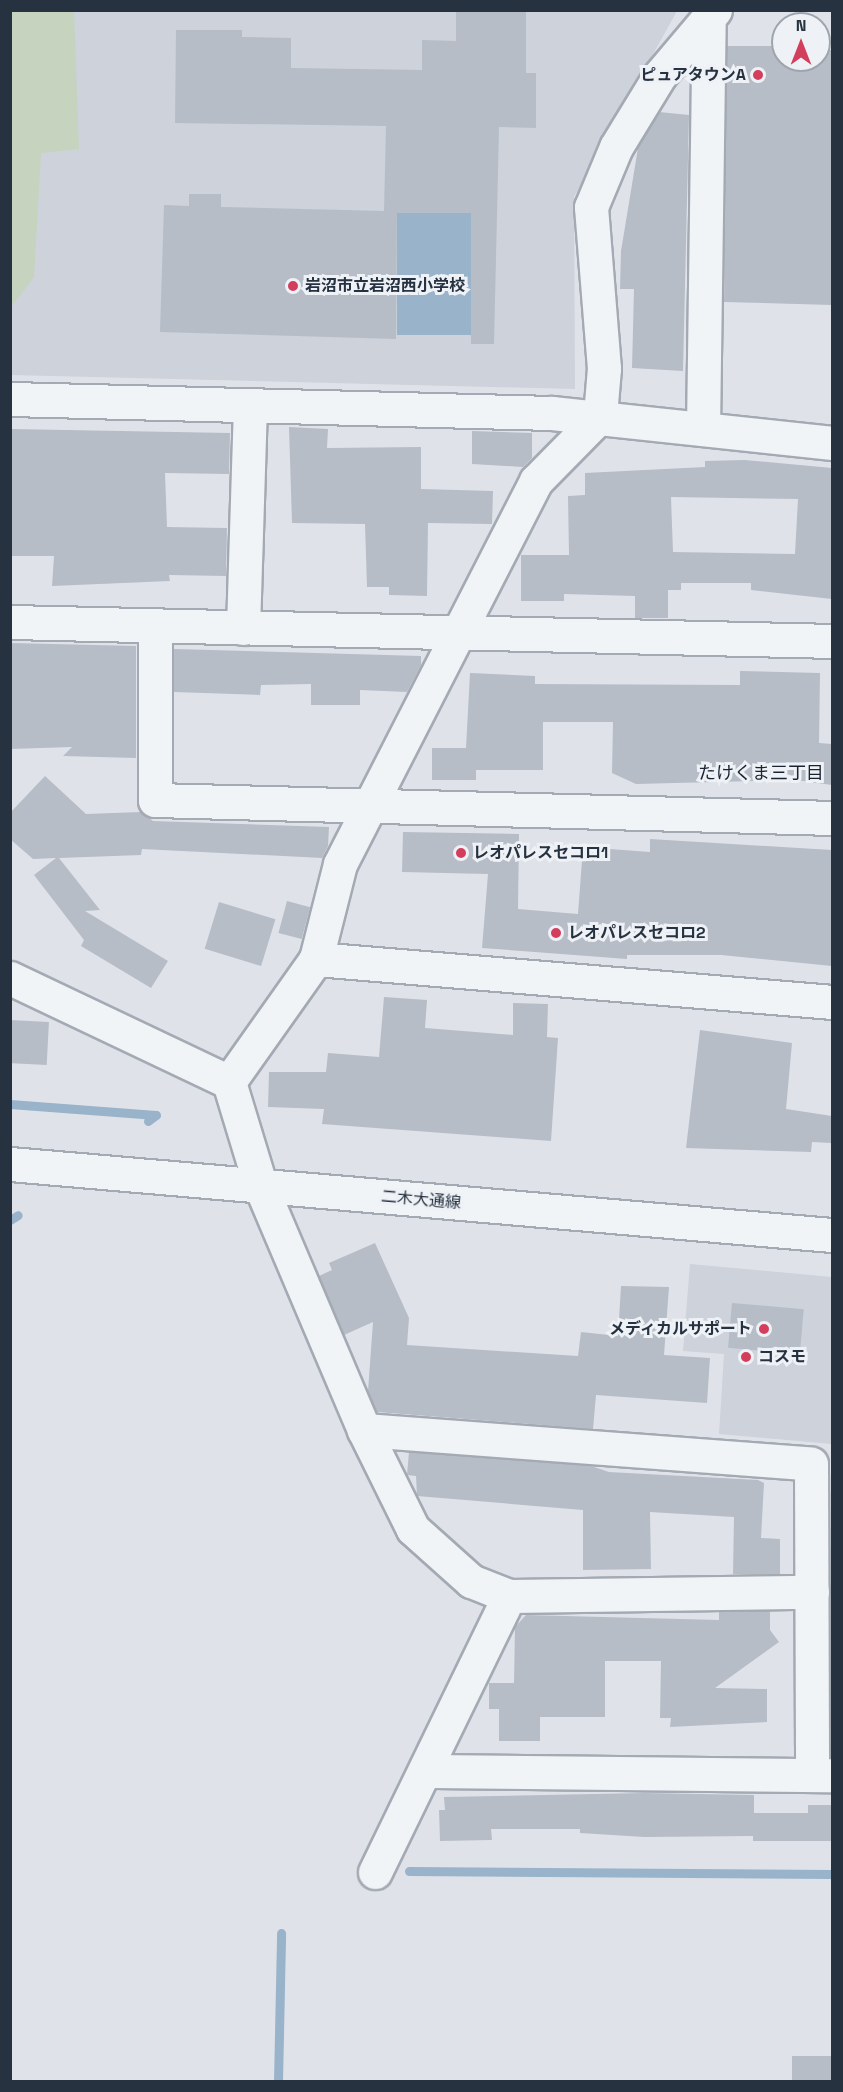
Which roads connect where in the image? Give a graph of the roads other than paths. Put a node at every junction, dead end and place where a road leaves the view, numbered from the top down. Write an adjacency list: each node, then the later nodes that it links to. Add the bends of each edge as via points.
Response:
1 (712, 15): 4 (street, via 660,75 616,147 591,207 604,368); 5 (street)
2 (10, 399): 3 (street)
3 (250, 405): 4 (street); 9 (street)
4 (600, 416): 5 (street); 10 (street, via 537,481)
5 (703, 429): 6 (street)
6 (832, 443)
7 (10, 622): 8 (street)
8 (154, 625): 9 (street); 12 (street, via 155,800)
9 (243, 628): 10 (street)
10 (459, 632): 11 (street); 12 (street)
11 (832, 641)
12 (368, 806): 13 (street); 14 (street, via 340,864)
13 (832, 818)
14 (316, 959): 16 (street); 17 (street)
15 (10, 978): 17 (street)
16 (832, 1002)
17 (229, 1082): 19 (street)
18 (10, 1164): 19 (street, 二木大通線)
19 (261, 1187): 20 (street, 二木大通線); 21 (street)
20 (832, 1235)
21 (364, 1430): 22 (street, via 811,1464); 23 (street, via 413,1529 471,1581)
22 (812, 1592): 23 (street); 25 (street)
23 (509, 1596): 24 (street)
24 (426, 1771): 25 (street); 26 (street)
25 (822, 1775)
26 (375, 1872)

